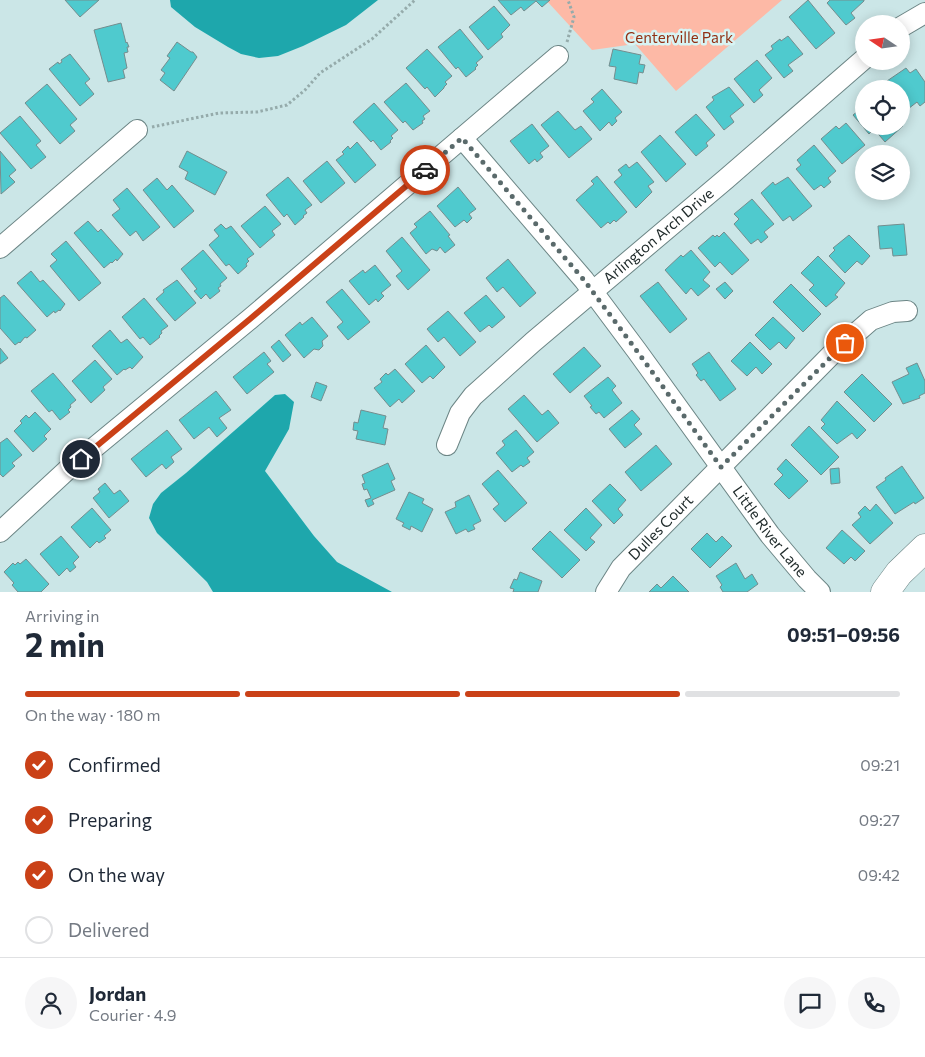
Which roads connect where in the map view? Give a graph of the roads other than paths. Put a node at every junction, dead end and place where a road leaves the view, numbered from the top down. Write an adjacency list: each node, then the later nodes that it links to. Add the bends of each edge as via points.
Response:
1 (925, 13): 2 (street)
2 (910, 22)
3 (558, 56): 6 (street)
4 (855, 67): 8 (street, Arlington Arch Drive)
5 (137, 130): 7 (street)
6 (462, 138): 8 (street, Little River Lane); 12 (street, via 66,471)
7 (0, 248)
8 (593, 292): 10 (street, Arlington Arch Drive, via 473,396 460,413); 11 (street, Little River Lane)
9 (907, 311): 11 (street, Dulles Court, via 871,320 832,354)
10 (447, 445)
11 (721, 467): 14 (street, Dulles Court, via 621,568); 15 (street, Little River Lane, via 770,535)
12 (0, 532)
13 (925, 548): 16 (street)
14 (606, 592)
15 (820, 592)
16 (885, 592)

